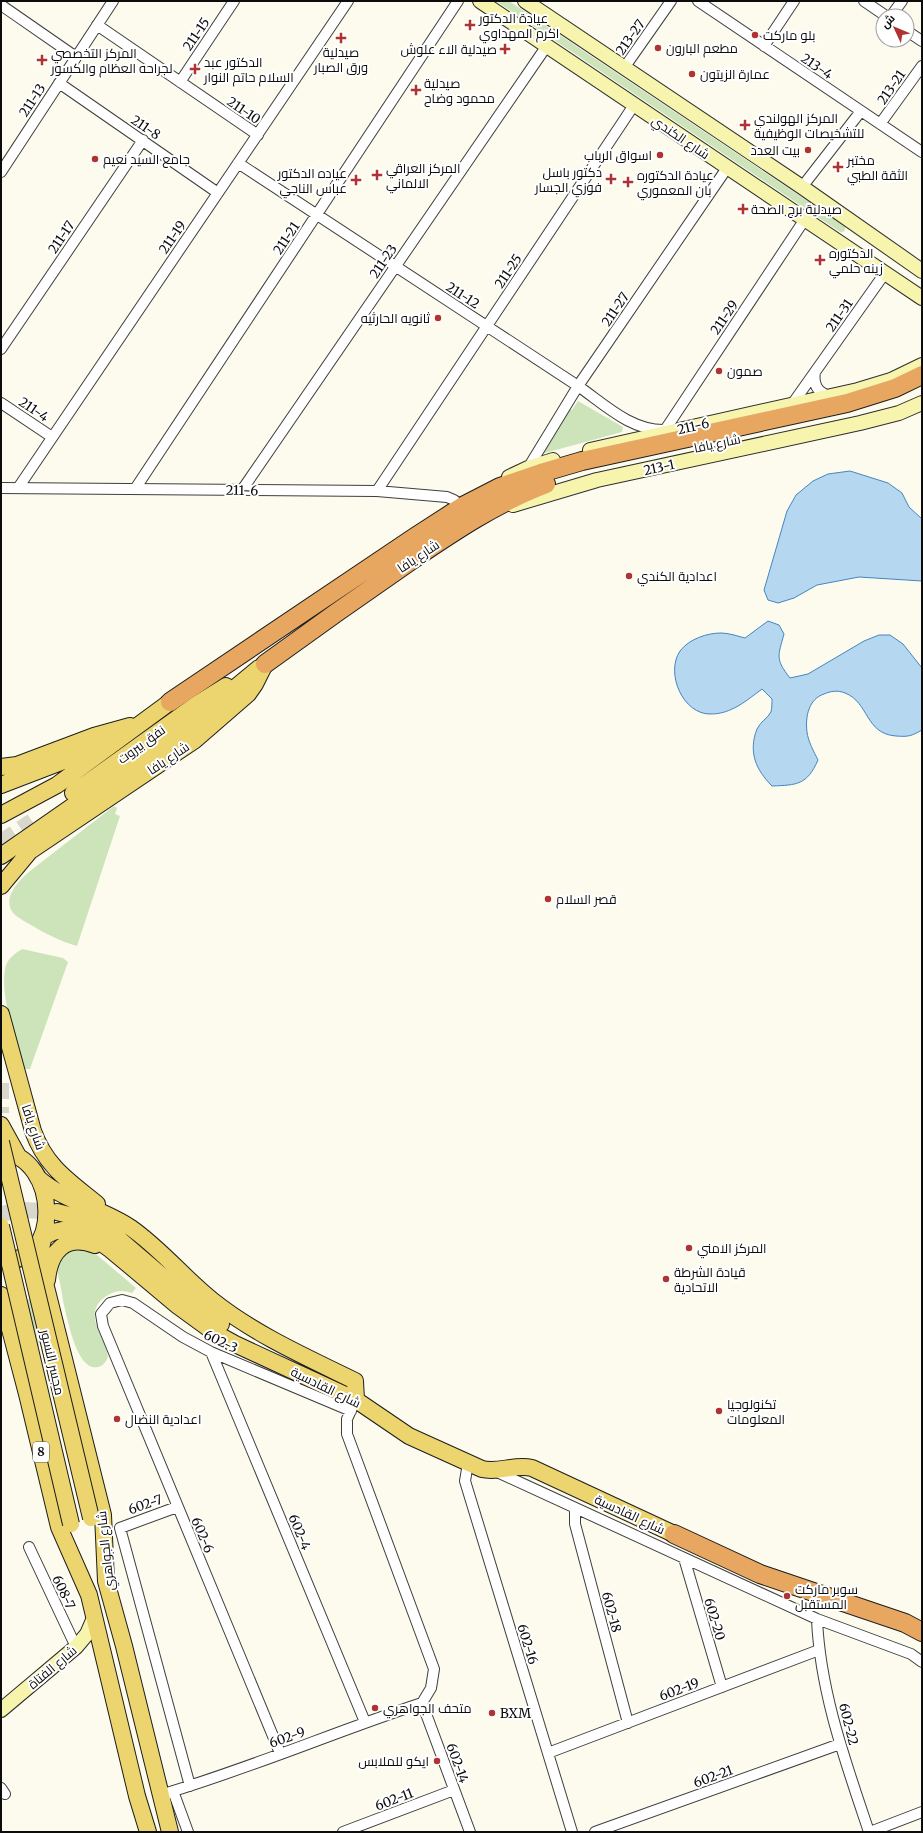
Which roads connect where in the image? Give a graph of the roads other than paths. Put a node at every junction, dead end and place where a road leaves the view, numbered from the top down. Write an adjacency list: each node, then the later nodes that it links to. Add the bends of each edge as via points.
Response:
1 (113, 1): 13 (street, 211-13)
2 (234, 1): 19 (street, 211-15)
3 (348, 1): 24 (street, 211-19)
4 (458, 1): 32 (street, 211-21)
5 (480, 1): 15 (street, شارع الكندي)
6 (525, 1): 18 (street, شارع الكندي)
7 (671, 1): 18 (street, 213-27)
8 (698, 1): 14 (street, 213-4)
9 (794, 1): 14 (street)
10 (864, 1): 12 (street)
11 (1, 5): 16 (street)
12 (875, 8)
13 (97, 25): 16 (street, 211-13); 19 (street, 211-10)
14 (764, 46): 22 (street, 213-4)
15 (546, 47): 21 (street, شارع الكندي); 38 (street, 211-23)
16 (76, 57): 20 (street, 211-13)
17 (922, 66): 23 (street, 213-21)
18 (624, 68): 30 (street, شارع الكندي)
19 (180, 82): 24 (street, 211-10)
20 (58, 83): 25 (street, 211-8); 29 (street, 211-13)
21 (634, 105): 28 (street, شارع الكندي); 42 (street, 211-25)
22 (861, 111): 23 (street, 213-4); 30 (street)
23 (880, 124): 26 (street, 213-4)
24 (258, 134): 27 (street, 211-19)
25 (143, 140): 31 (street, 211-8); 43 (street, 211-17)
26 (922, 152)
27 (238, 163): 31 (street, 211-19); 32 (street, 211-12)
28 (727, 168): 33 (street, شارع الكندي); 47 (street, 211-27)
29 (1, 172)
30 (802, 187): 34 (street, شارع الكندي)
31 (218, 193): 54 (street, 211-19)
32 (317, 214): 38 (street, 211-12); 58 (street, 211-21)
33 (805, 219): 36 (street, شارع الكندي); 53 (street, 211-29)
34 (851, 222): 35 (street, شارع الكندي); 36 (street, via 849,233)
35 (869, 234): 37 (street, via 858,241); 39 (street, شارع الكندي)
36 (837, 241): 37 (street, شارع الكندي)
37 (856, 253): 40 (street, شارع الكندي)
38 (396, 266): 42 (street, 211-12); 59 (street, 211-23)
39 (922, 271)
40 (885, 273): 41 (street, شارع الكندي); 45 (street, 211-31)
41 (922, 298)
42 (487, 326): 47 (street, 211-12); 60 (street, 211-25)
43 (1, 349)
44 (922, 365): 48 (street, 211-6, via 891,380)
45 (815, 372): 48 (street, via 816,387); 51 (street, 211-31)
46 (922, 375): 52 (highway, شارع يافا, via 872,396)
47 (578, 386): 53 (street, 211-12, via 631,423 647,428); 55 (street, 211-27)
48 (829, 396): 51 (street, 211-6)
49 (921, 401): 52 (highway, شارع يافا, via 901,398 877,407); 61 (street, 213-1, via 899,413 860,423 598,480 510,506)
50 (1, 403): 54 (street, 211-4)
51 (793, 403): 53 (street, 211-6)
52 (770, 426): 61 (highway, شارع يافا, via 582,461 500,488)
53 (671, 430): 55 (street, 211-6)
54 (52, 437): 57 (street, 211-19)
55 (528, 468): 61 (street, 211-6, via 512,475)
56 (1, 488): 57 (street, 211-6)
57 (18, 488): 58 (street, 211-6)
58 (135, 489): 59 (street, 211-6)
59 (242, 490): 60 (street, 211-6)
60 (377, 492): 61 (street, 211-6, via 447,497)
61 (467, 510): 62 (highway, شارع يافا); 63 (highway, شارع يافا, via 415,537)
62 (259, 668): 68 (main road, نفق بيروت, via 197,704); 69 (main road, شارع يافا, via 255,684 248,694 195,740); 70 (main road, via 195,721)
63 (170, 702): 64 (main road, نفق بيروت); 67 (main road, شارع يافا, via 57,785)
64 (130, 726): 65 (main road, via 94,736 17,765); 66 (main road, نفق بيروت, via 74,757)
65 (1, 768)
66 (1, 785)
67 (1, 815)
68 (32, 821)
69 (30, 851): 71 (main road); 72 (main road, شارع يافا)
70 (1, 856)
71 (1, 871)
72 (1, 886)
73 (1, 1014): 80 (main road, شارع يافا, via 32,1131 43,1155 54,1168)
74 (1, 1125): 77 (main road, via 12,1148)
75 (1, 1142): 98 (main road, مجسر النسور, bridge)
76 (1, 1152): 77 (main road)
77 (25, 1162): 78 (main road)
78 (38, 1178): 80 (main road, شارع القادسية, via 62,1195); 82 (main road, شارع الجواهري, via 45,1197)
79 (58, 1212): 89 (main road, via 88,1220 112,1233 210,1316)
80 (109, 1214): 90 (main road, شارع القادسية, via 147,1240 194,1286 235,1318 266,1337 355,1381)
81 (1, 1226): 99 (main road, مجسر النسور, bridge)
82 (44, 1233): 83 (main road, شارع القادسية, via 74,1230 103,1243); 84 (main road, via 32,1250 22,1257); 85 (main road, شارع الجواهري, via 40,1254)
83 (120, 1258): 85 (main road, via 85,1242 64,1245 55,1252 49,1263); 89 (main road, شارع القادسية, via 215,1333)
84 (2, 1260)
85 (46, 1288): 86 (main road, via 34,1269 22,1267 14,1271 5,1284); 98 (main road, شارع الجواهري, via 103,1515)
86 (2, 1301): 99 (main road, شارع الجواهري / 8, via 58,1527)
87 (103, 1326): 88 (street, 602-3, via 101,1314 105,1308 110,1303 122,1300 133,1303 183,1337); 93 (street, 602-6)
88 (211, 1352): 90 (street, 602-3); 109 (street, 602-4)
89 (277, 1363): 90 (main road, شارع القادسية)
90 (353, 1405): 91 (main road, شارع القادسية, via 409,1436); 107 (street, via 348,1419 347,1434 434,1669 431,1688)
91 (468, 1463): 92 (main road, شارع القادسية, via 482,1470); 113 (street, 602-16, via 465,1481)
92 (495, 1471): 94 (street); 95 (main road, شارع القادسية, via 513,1466 532,1468)
93 (177, 1507): 112 (street, 602-6); 114 (street, 602-7, via 122,1526 120,1529)
94 (574, 1508): 97 (street); 110 (street, 602-18, via 574,1524)
95 (674, 1534): 102 (highway, via 755,1572 905,1623)
96 (29, 1547): 103 (street, 608-7)
97 (684, 1558): 101 (street); 106 (street, 602-20)
98 (106, 1581): 116 (main road, شارع الجواهري)
99 (89, 1595): 100 (main road, شارع الجواهري / 8)
100 (94, 1618): 103 (street, شارع الفتاة, via 87,1634); 119 (main road, شارع الجواهري / 8)
101 (818, 1619): 104 (street, 602-22); 105 (street, via 911,1654)
102 (922, 1632)
103 (76, 1647): 108 (street, شارع الفتاة)
104 (819, 1650): 106 (street, 602-19); 111 (street, 602-22)
105 (922, 1662)
106 (722, 1687): 110 (street, 602-19)
107 (422, 1703): 109 (street, 602-9); 115 (street, 602-14)
108 (1, 1710)
109 (365, 1722): 112 (street, 602-9)
110 (628, 1723): 113 (street, 602-19)
111 (840, 1744): 126 (street, 602-21); 127 (street, 602-22)
112 (280, 1753): 114 (street, 602-9)
113 (548, 1754): 125 (street, 602-16)
114 (190, 1786): 116 (street, 602-9)
115 (454, 1790): 118 (street, 602-11); 124 (street, 602-14)
116 (166, 1793): 120 (main road, شارع الجواهري); 121 (street)
117 (922, 1812): 127 (street)
118 (370, 1822): 122 (street, 602-11); 123 (street)
119 (148, 1832)
120 (170, 1832)
121 (188, 1832)
122 (343, 1832)
123 (374, 1832)
124 (470, 1832)
125 (572, 1832)
126 (595, 1832)
127 (869, 1832)

